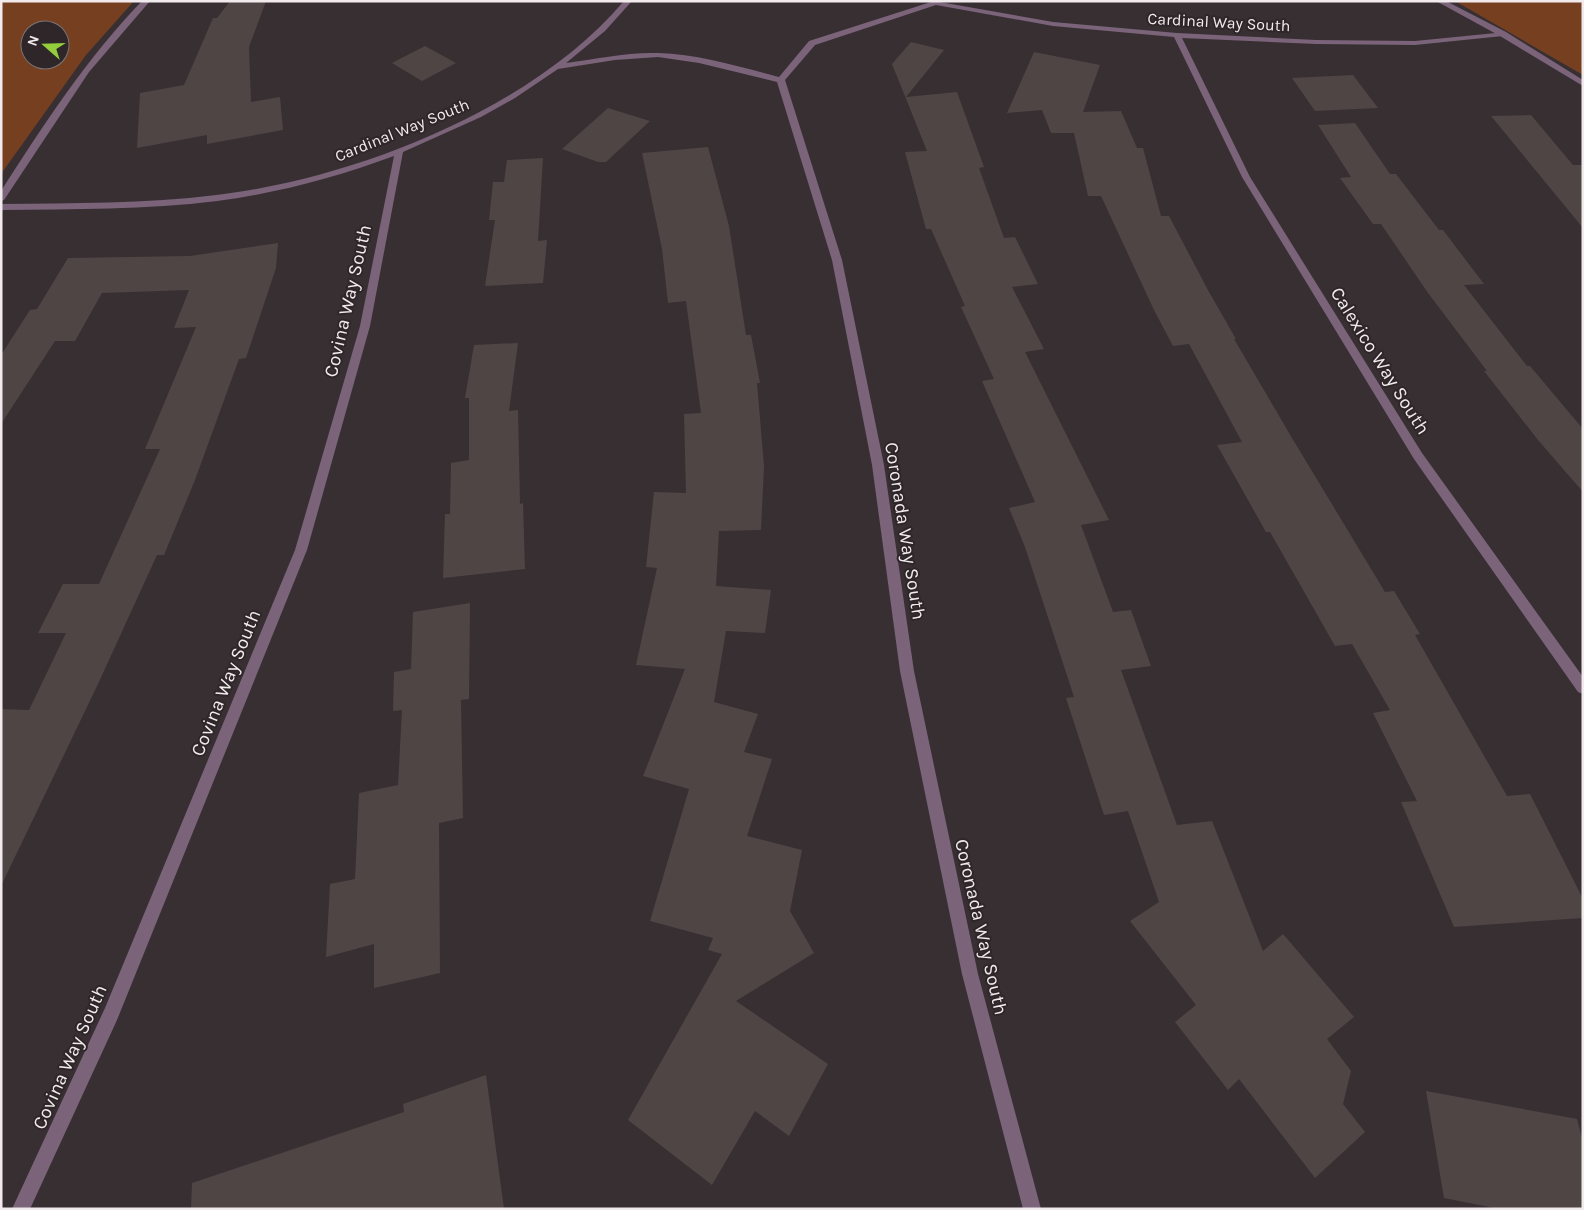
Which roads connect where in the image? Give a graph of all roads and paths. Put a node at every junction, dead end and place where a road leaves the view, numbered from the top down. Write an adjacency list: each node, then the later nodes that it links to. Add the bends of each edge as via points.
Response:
1 (146, 1): 11 (street, via 66,99)
2 (628, 1): 7 (street, Cardinal Way South, via 609,25)
3 (1440, 1): 5 (street)
4 (932, 2): 6 (street, Cardinal Way South, via 1053,24); 8 (street, Cardinal Way South, via 812,43)
5 (1503, 34): 6 (street, Cardinal Way South, via 1415,43); 9 (street)
6 (1176, 35): 13 (street, Calexico Way South, via 1246,178 1418,456)
7 (559, 67): 8 (street, via 669,55); 10 (street, Cardinal Way South, via 483,113)
8 (781, 80): 15 (street, Coronada Way South, via 837,260 878,465 907,671 970,974)
9 (1583, 84)
10 (400, 150): 12 (street, Cardinal Way South, via 346,171 217,198 116,206); 14 (street, Covina Way South, via 365,326 301,550 111,1014)
11 (1, 198)
12 (1, 207)
13 (1583, 688)
14 (21, 1209)
15 (1032, 1209)

